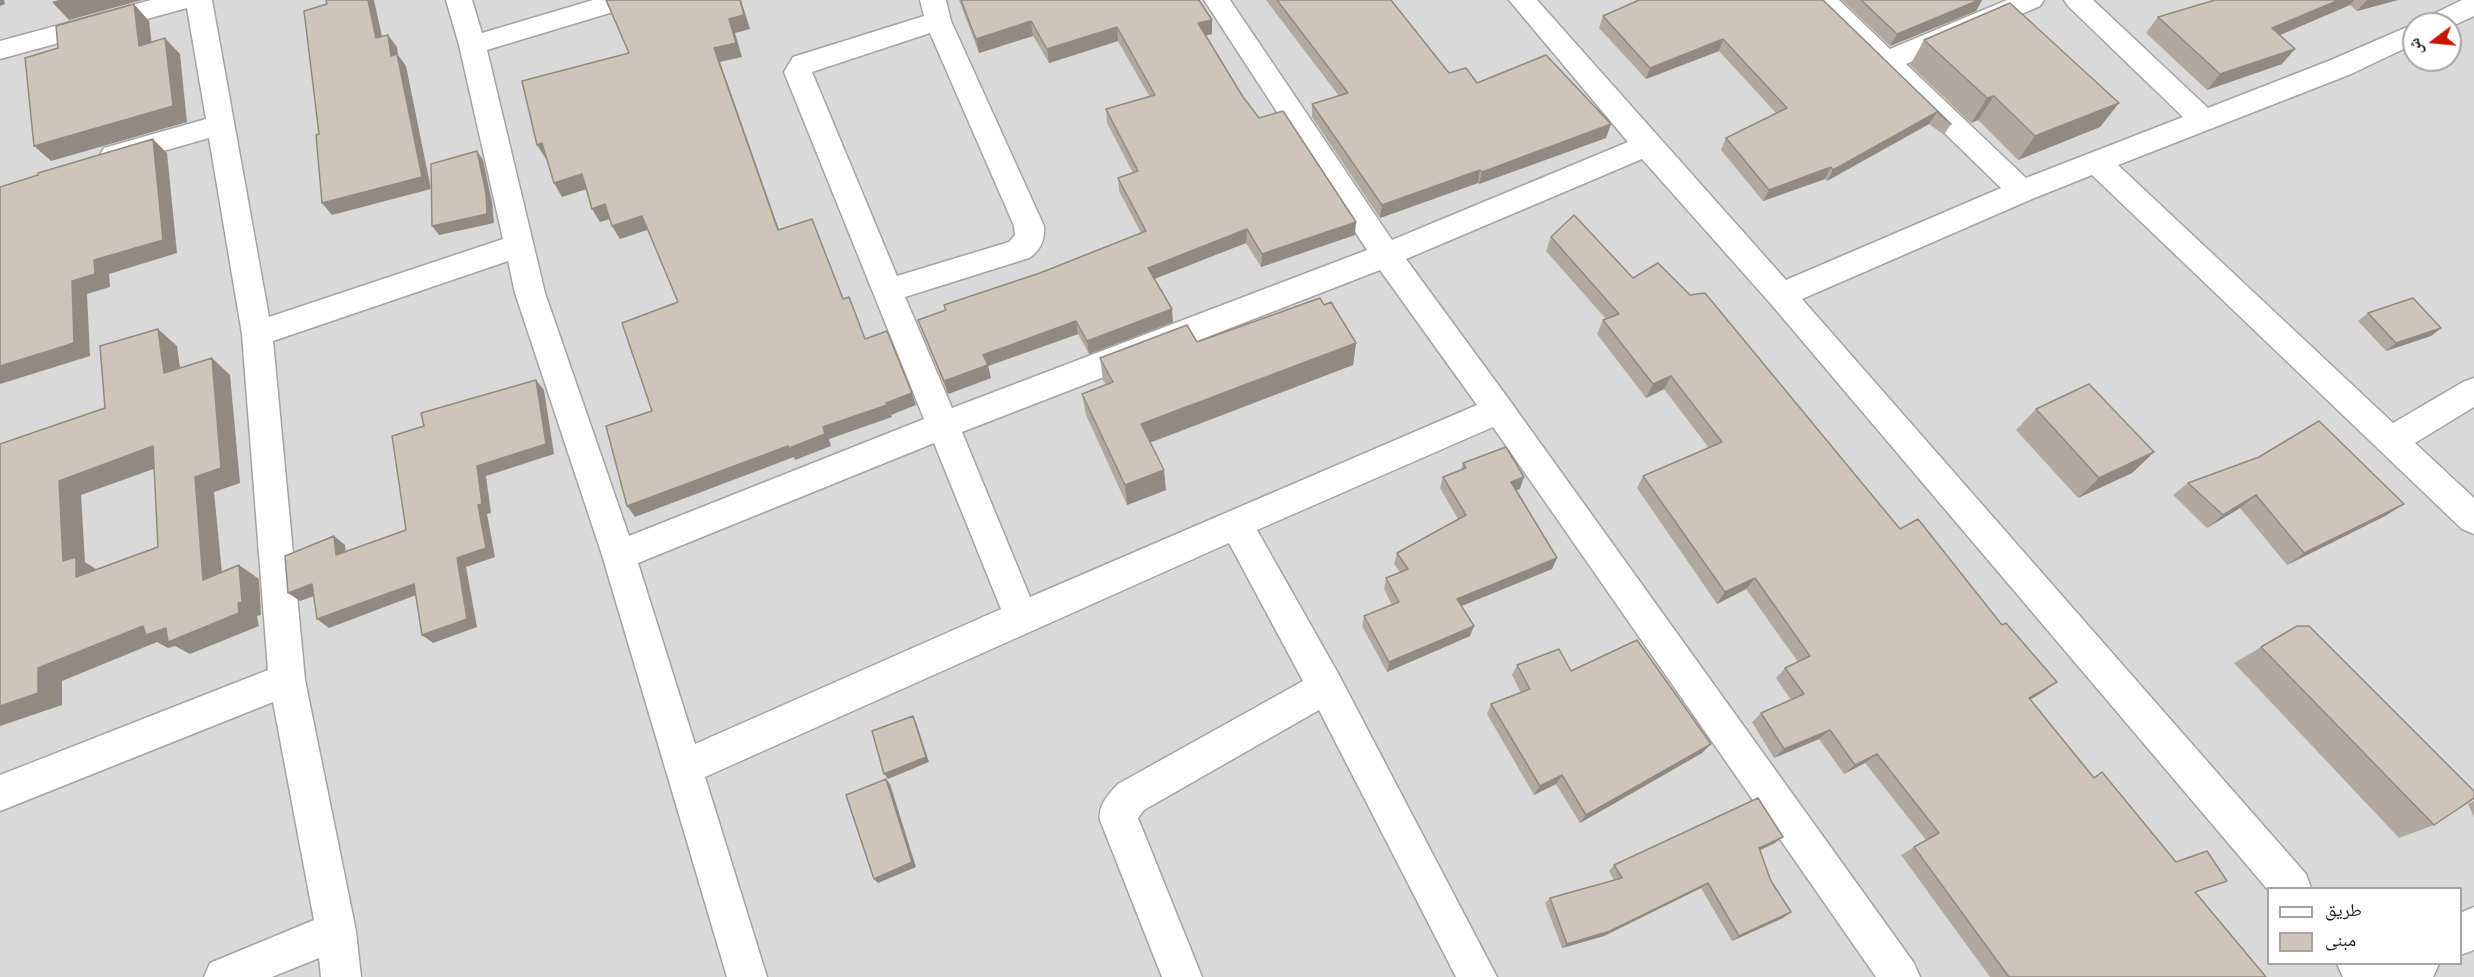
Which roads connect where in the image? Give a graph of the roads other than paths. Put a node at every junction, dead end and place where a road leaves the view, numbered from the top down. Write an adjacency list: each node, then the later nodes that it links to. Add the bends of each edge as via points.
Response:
1 (184, 0): 15 (street)
2 (199, 0): 18 (street)
3 (459, 0): 14 (street)
4 (624, 0): 14 (street)
5 (1217, 0): 24 (street)
6 (1522, 0): 19 (street)
7 (1823, 0): 16 (street)
8 (2031, 0): 16 (street)
9 (2077, 0): 17 (street)
10 (2474, 5): 12 (street)
11 (936, 11): 25 (street, via 803,64 798,72); 25 (street, via 1030,235 1028,244 1018,249)
12 (2459, 12)
13 (2402, 39): 17 (street, via 2341,68)
14 (472, 45): 23 (street)
15 (0, 50)
16 (1887, 61): 22 (street)
17 (2203, 120): 20 (street)
18 (219, 125): 21 (street); 27 (street)
19 (1647, 145): 24 (street); 26 (street)
20 (2095, 161): 22 (street); 31 (street)
21 (88, 163)
22 (2022, 191): 26 (street)
23 (518, 246): 27 (street); 34 (street, via 530,293)
24 (1386, 255): 29 (street); 30 (street)
25 (888, 291): 30 (street)
26 (1781, 295): 40 (street)
27 (257, 334): 36 (street)
28 (2474, 391): 31 (street)
29 (1499, 410): 33 (street); 49 (street)
30 (942, 426): 34 (street); 35 (street)
31 (2390, 441): 32 (street)
32 (2474, 519)
33 (1237, 526): 35 (street); 37 (street)
34 (619, 555): 38 (street)
35 (1021, 617): 38 (street)
36 (287, 680): 39 (street); 41 (street)
37 (1326, 687): 47 (street, via 1131,797 1118,812); 48 (street)
38 (683, 768): 46 (street)
39 (0, 793)
40 (2291, 887)
41 (336, 931): 44 (street); 45 (street)
42 (2359, 965): 50 (street)
43 (2416, 965): 51 (street)
44 (224, 977)
45 (341, 977)
46 (747, 977)
47 (1182, 977)
48 (1477, 977)
49 (1900, 977)
50 (2368, 977)
51 (2398, 977)

